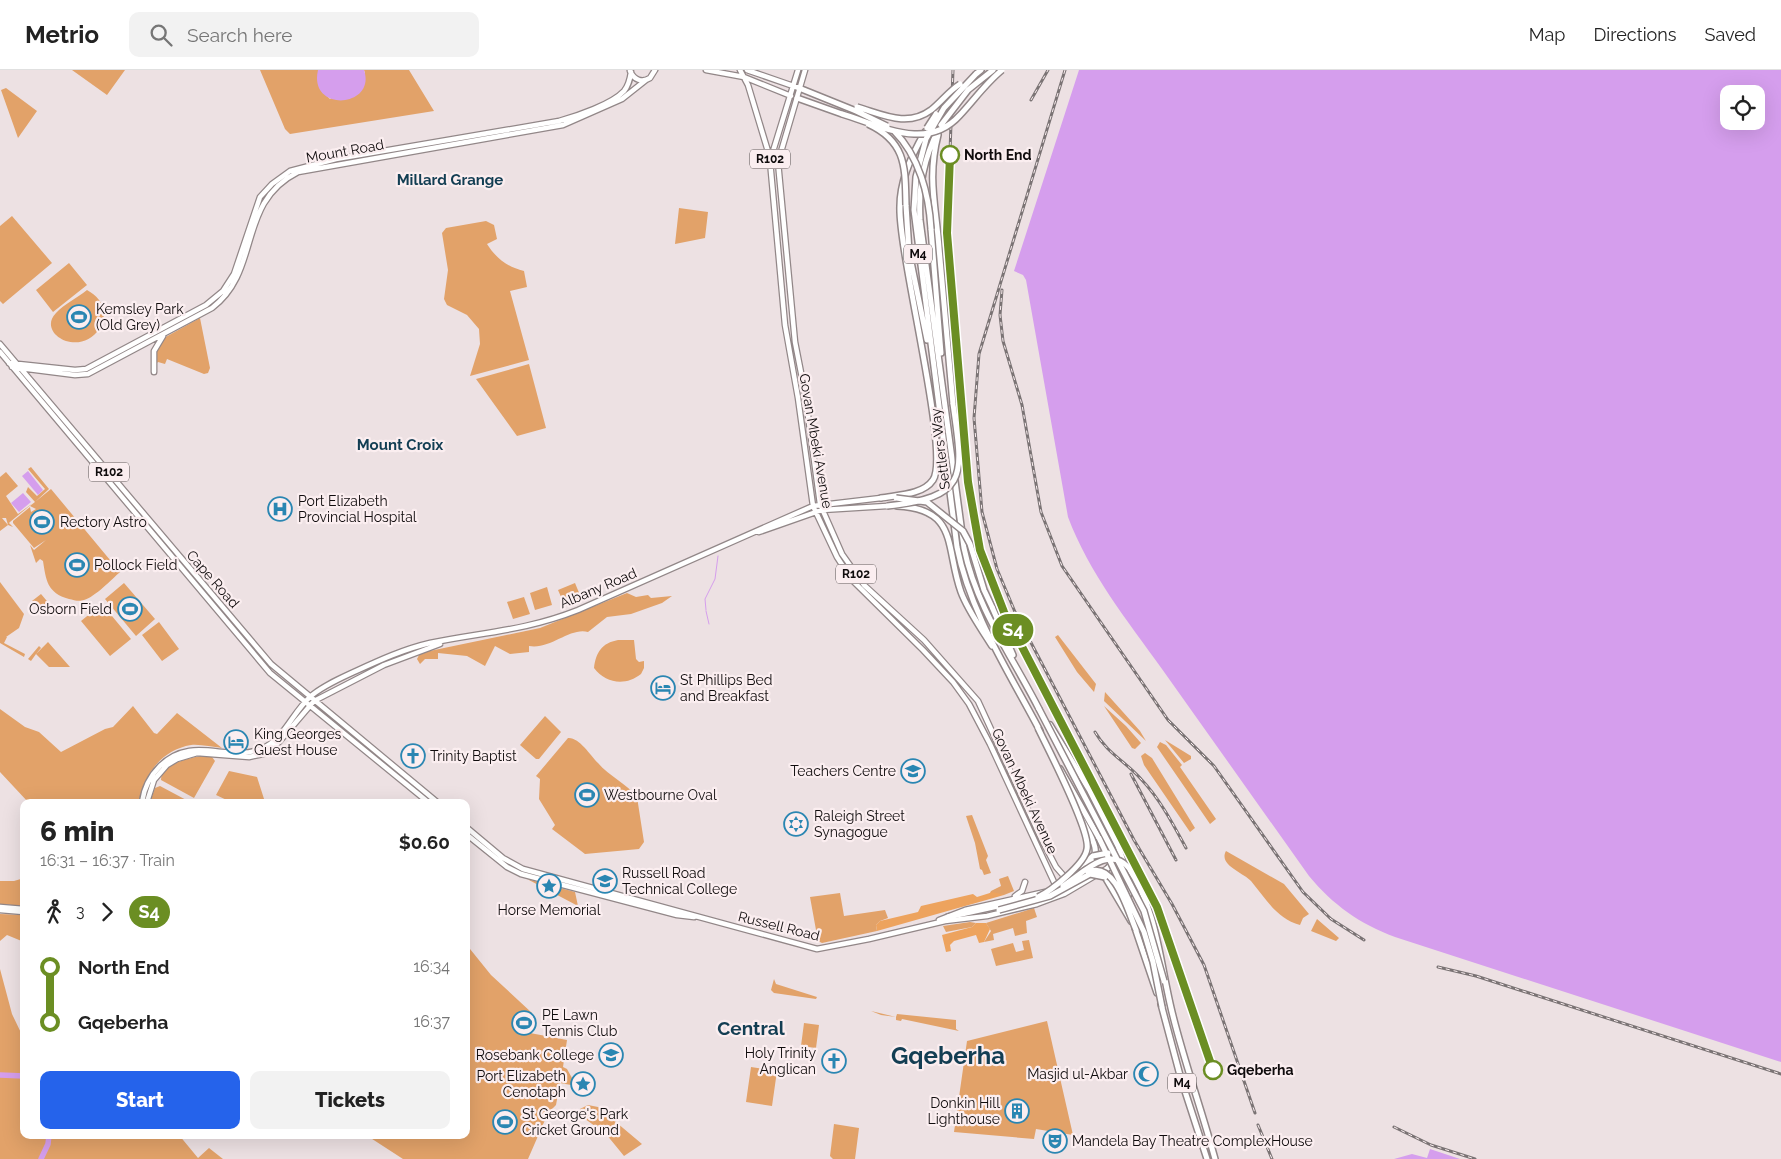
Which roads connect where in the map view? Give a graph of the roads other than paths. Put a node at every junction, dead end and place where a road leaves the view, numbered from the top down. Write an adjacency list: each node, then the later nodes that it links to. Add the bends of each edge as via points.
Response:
1 (706, 70): 11 (main road)
2 (740, 70): 11 (main road)
3 (746, 70): 11 (main road); 14 (main road)
4 (798, 70): 14 (main road, Govan Mbeki Avenue / R102)
5 (805, 70): 15 (main road, Govan Mbeki Avenue / R102)
6 (993, 70): 21 (highway, bridge, via 968,90)
7 (1002, 70): 19 (highway, bridge, via 954,121 933,134 910,134)
8 (630, 71): 12 (main road, via 638,80); 20 (main road, Mount Road, via 628,86 619,95)
9 (656, 71): 12 (main road, Mount Road)
10 (978, 72): 13 (highway, bridge); 21 (highway, Settlers Way / M4, bridge, via 944,108)
11 (746, 78): 16 (main road); 23 (main road)
12 (646, 80): 20 (main road, Mount Road, via 635,91 578,120)
13 (960, 84): 18 (highway, bridge, via 916,118 895,118); 33 (highway, bridge, via 927,128 907,170 900,206 938,464 937,474 924,488)
14 (792, 86): 15 (main road); 16 (main road, Govan Mbeki Avenue / R102)
15 (799, 88): 17 (main road, Govan Mbeki Avenue / R102); 18 (highway)
16 (790, 96): 17 (main road); 23 (main road, Govan Mbeki Avenue / R102)
17 (797, 98): 19 (highway); 37 (main road, Govan Mbeki Avenue / R102, via 778,162 795,342)
18 (857, 109): 30 (highway, bridge, via 884,123 902,140 928,194)
19 (842, 114): 31 (highway, bridge, via 881,131 895,143 903,164 909,252)
20 (553, 125): 22 (main road, Mount Road)
21 (932, 141): 30 (highway, Settlers Way / M4, via 922,172 920,220); 31 (highway, Settlers Way / M4, via 916,177 914,210); 36 (highway, bridge, via 931,179 960,459 954,480 940,493 924,501)
22 (416, 148): 24 (main road, Mount Road, via 306,170 285,179 261,206 241,270 227,294 212,308); 27 (main road, Mount Road, via 310,164 282,176 260,197 236,269 217,297 97,365 76,370)
23 (770, 159): 35 (main road, Govan Mbeki Avenue / R102, via 786,332)
24 (165, 333): 29 (main road, Mount Road, via 88,374); 32 (main road, via 154,351)
25 (0, 344): 27 (main road, Cape Road / R102)
26 (0, 352): 28 (main road, Cape Road / R102)
27 (16, 362): 28 (main road, Mount Road); 29 (main road, Cape Road / R102)
28 (11, 365): 29 (main road, Mount Road); 45 (main road, Cape Road / R102, via 267,669)
29 (21, 368): 43 (main road, Cape Road / R102, via 271,664)
30 (942, 368): 41 (highway, Settlers Way / M4, via 969,570 994,626)
31 (934, 370): 42 (highway, Settlers Way / M4, via 959,560 974,602)
32 (154, 372)
33 (896, 497): 34 (highway); 41 (highway, bridge, via 926,502 963,531 984,590)
34 (881, 498): 37 (main road, Albany Road)
35 (814, 506): 37 (main road, Albany Road); 38 (main road, Govan Mbeki Avenue / R102); 39 (main road, Albany Road)
36 (887, 506): 37 (main road, Albany Road); 42 (highway, bridge, via 917,508 936,517 946,531 953,566 968,607)
37 (821, 507): 38 (main road, Albany Road); 63 (main road, Govan Mbeki Avenue / R102, via 842,554 864,585 924,640 978,702 1042,840 1063,875)
38 (815, 512): 39 (main road, Albany Road); 63 (main road, Govan Mbeki Avenue / R102, via 852,580 935,662 969,704)
39 (755, 532): 40 (main road, Albany Road, via 557,618 527,627)
40 (444, 642): 43 (main road, Albany Road, via 432,642 394,654); 44 (main road, Albany Road, via 384,665)
41 (1021, 674): 47 (highway, Settlers Way / M4)
42 (1015, 684): 48 (highway, Settlers Way / M4)
43 (310, 697): 44 (main road, Cape Road / R102); 45 (main road, Albany Road); 46 (main road)
44 (314, 701): 46 (main road, Albany Road); 54 (main road, Cape Road / R102)
45 (305, 703): 46 (main road, Cape Road / R102); 49 (main road, Albany Road, via 284,731 264,748 247,752 187,750 170,757)
46 (310, 706): 49 (main road, Albany Road, via 279,742 263,754 197,753 167,765); 53 (main road, Cape Road / R102)
47 (1041, 712): 57 (highway, bridge, via 1079,771); 72 (highway, Settlers Way / M4, bridge, via 1144,910)
48 (1038, 728): 50 (highway, bridge); 73 (highway, Settlers Way / M4, bridge, via 1134,908 1153,962)
49 (152, 779): 51 (main road); 52 (main road)
50 (1068, 794): 60 (highway, bridge, via 1096,851 1092,863); 65 (highway, bridge, via 1086,836 1087,852 1053,888)
51 (143, 799)
52 (148, 799)
53 (424, 799)
54 (433, 799)
55 (470, 830): 62 (main road, via 517,867)
56 (470, 837): 62 (main road, via 509,868 536,878)
57 (1118, 846): 59 (highway, via 1116,860); 64 (highway)
58 (1128, 867): 60 (highway, bridge, via 1120,857 1104,853 1090,858); 65 (highway, bridge, via 1118,859 1106,858 1056,890); 72 (highway, bridge, via 1151,916)
59 (1108, 868): 63 (main road)
60 (1077, 871): 63 (highway)
61 (1026, 882): 66 (main road, via 1021,892)
62 (582, 888): 70 (main road, Russell Road, via 817,949)
63 (1061, 888): 65 (main road, Russell Road); 70 (main road, Russell Road, via 1037,904 996,914); 71 (highway, bridge, via 1087,873 1100,870 1111,876)
64 (1129, 894)
65 (1036, 896): 66 (main road, Russell Road); 67 (highway, bridge)
66 (1007, 899): 70 (main road, Russell Road)
67 (998, 908): 70 (highway); 71 (highway, bridge, via 1050,896 1096,874 1110,882)
68 (0, 909): 69 (main road)
69 (20, 910)
70 (950, 918)
71 (1136, 930): 73 (highway, bridge)
72 (1164, 981): 75 (highway, Settlers Way / M4)
73 (1162, 1007): 74 (highway, Settlers Way / M4)
74 (1207, 1159)
75 (1215, 1159)

